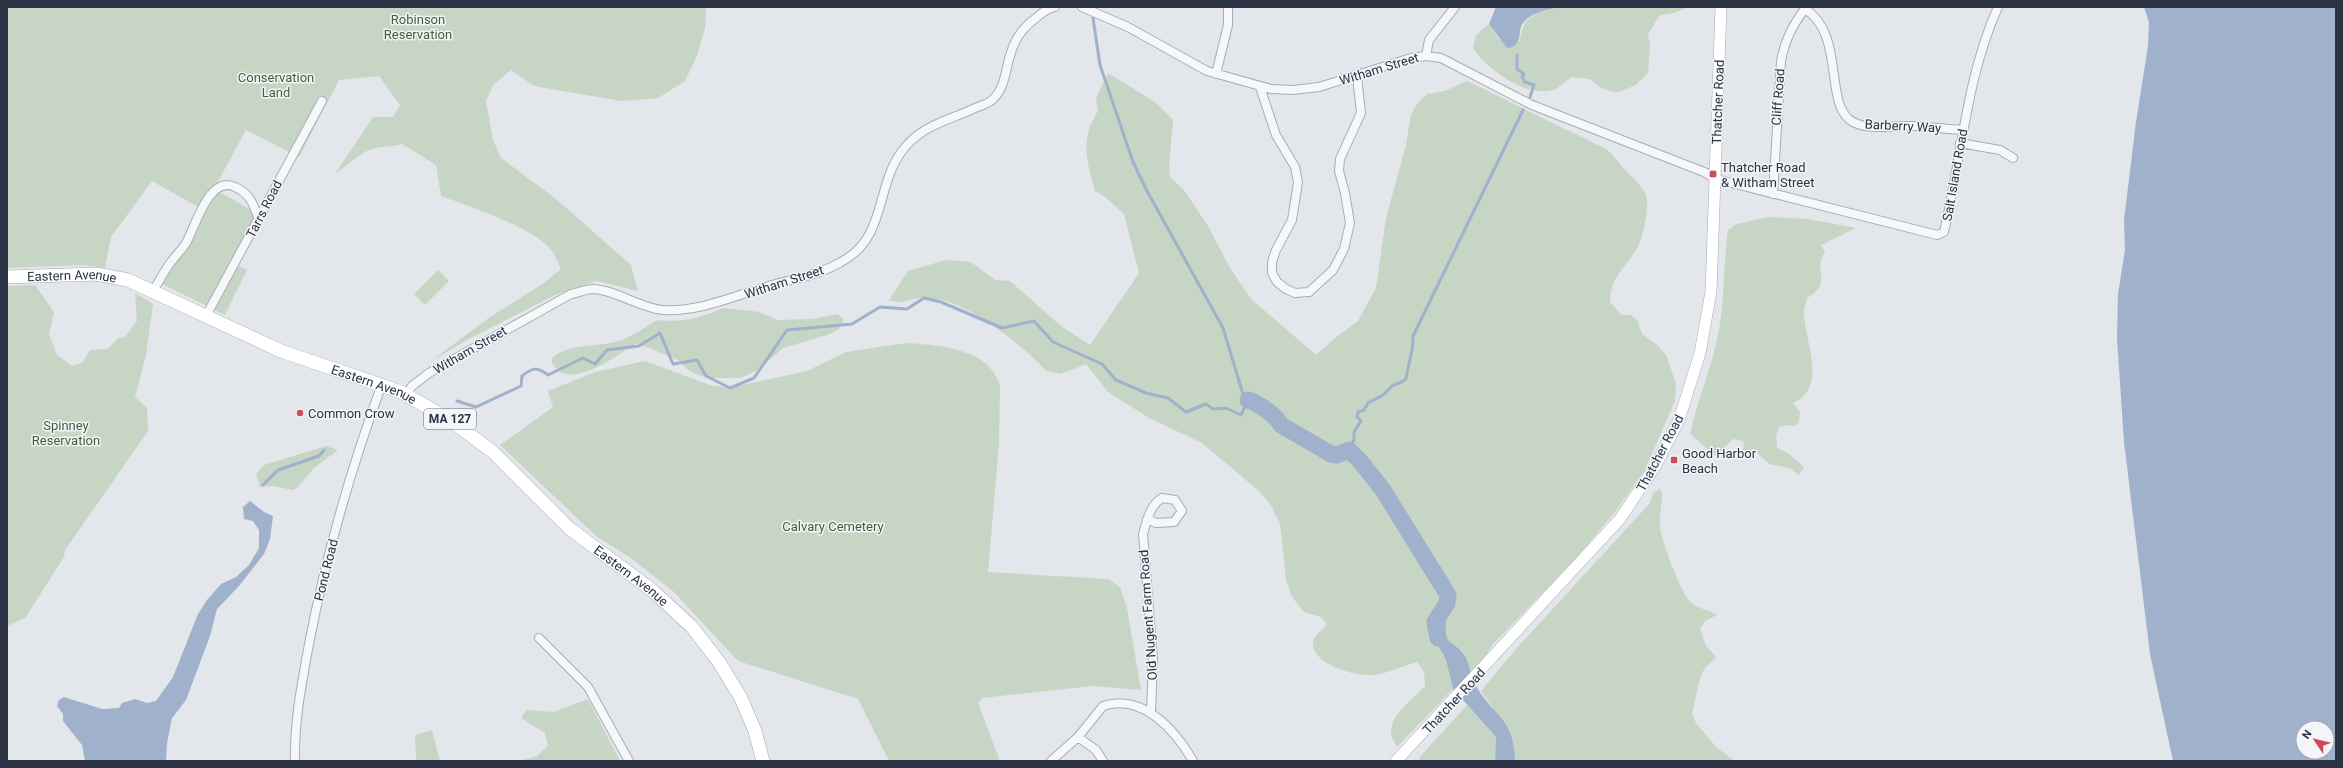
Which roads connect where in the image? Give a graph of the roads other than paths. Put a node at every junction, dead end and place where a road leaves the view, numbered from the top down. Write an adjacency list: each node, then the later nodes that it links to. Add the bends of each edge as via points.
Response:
1 (1055, 7): 23 (street, Witham Street, via 1027,24 1018,34 999,90 992,100 924,129 903,149 895,160 876,223 860,246 841,262 694,308 662,310 593,289 571,294 429,373 412,386)
2 (1082, 7): 9 (street, Witham Street, via 1128,27)
3 (1228, 7): 9 (street, via 1228,25)
4 (1455, 7): 8 (street, via 1429,40)
5 (1722, 7): 16 (main road, Thatcher Road)
6 (1998, 7): 13 (street, Salt Island Road, via 1980,56)
7 (1806, 8): 13 (street, Barberry Way, via 1816,16 1823,30 1831,50 1838,100 1852,122 1870,126); 17 (street, Cliff Road, via 1785,41 1781,61)
8 (1426, 56): 10 (street, Witham Street, via 1411,58); 16 (street, Witham Street, via 1441,58 1532,105 1704,172)
9 (1216, 74): 11 (street, Witham Street)
10 (1357, 76): 11 (street, Witham Street, via 1319,87 1293,90); 11 (street, via 1361,113 1340,159 1339,171 1350,223 1344,249 1333,270 1309,292 1295,293 1286,289 1277,282 1272,273 1276,250 1292,220 1298,182 1295,167 1276,135)
11 (1260, 87)
12 (322, 101): 18 (street, Tarrs Road)
13 (1962, 130): 14 (street, Salt Island Road)
14 (1960, 143): 15 (street, via 2000,150); 17 (street, Salt Island Road, via 1954,189 1944,232 1936,235)
15 (2013, 158)
16 (1716, 179): 17 (street, Salt Island Road); 34 (main road, Thatcher Road, via 1708,316 1690,389 1668,442 1620,519)
17 (1772, 194)
18 (258, 217): 20 (street, via 248,196 240,189 224,185 214,192 206,200 186,243 170,263); 21 (street, Tarrs Road)
19 (7, 277): 20 (main road, Eastern Avenue / MA 127, via 96,274 128,280)
20 (154, 291): 21 (main road, Eastern Avenue / MA 127)
21 (206, 316): 22 (main road, Eastern Avenue / MA 127, via 281,351)
22 (382, 384): 23 (main road, Eastern Avenue / MA 127); 28 (street, Pond Road, via 359,448 314,617 300,696)
23 (406, 395): 30 (main road, Eastern Avenue / MA 127, via 450,420 493,452 569,528 653,591 692,627 719,662 741,698 755,731)
24 (1147, 519): 26 (street, Old Nugent Farm Road, via 1143,542 1153,660)
25 (539, 638): 29 (street, via 588,687)
26 (1151, 712): 27 (street, via 1121,703 1103,706); 33 (street, via 1179,740)
27 (1078, 738): 31 (street); 32 (street, via 1096,750)
28 (295, 761)
29 (629, 761)
30 (763, 761)
31 (1051, 761)
32 (1102, 761)
33 (1193, 761)
34 (1396, 761)

